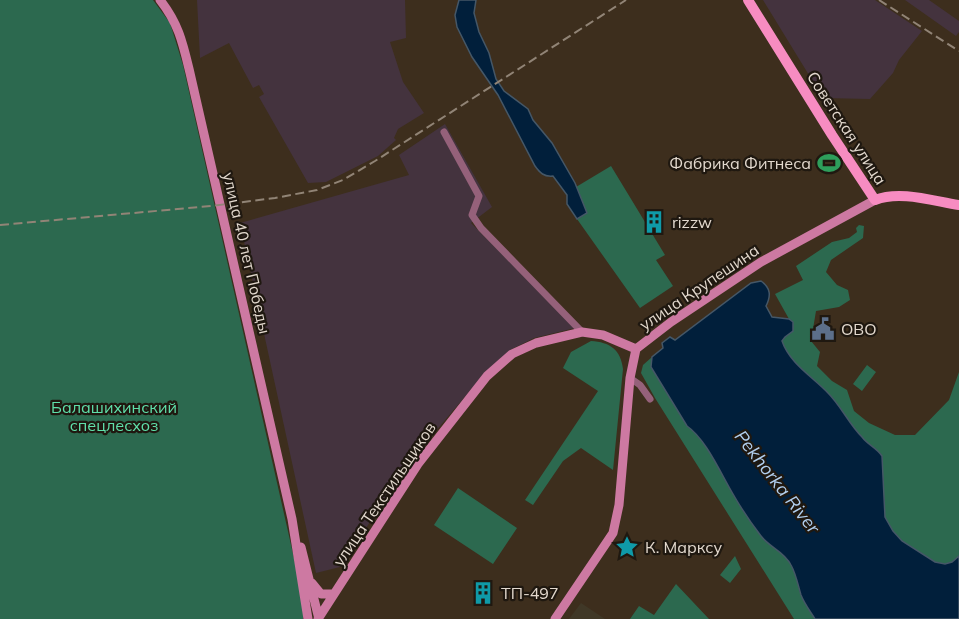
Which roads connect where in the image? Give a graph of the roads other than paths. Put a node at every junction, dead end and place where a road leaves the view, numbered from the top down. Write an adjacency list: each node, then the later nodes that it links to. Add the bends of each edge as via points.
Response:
1 (160, 0): 10 (street, улица 40 лет Победы, via 181,34)
2 (748, 0): 4 (main road, Советская улица)
3 (444, 132): 6 (street, via 479,196 472,215)
4 (875, 200): 5 (main road, Советская улица, via 906,197); 7 (street, улица Крупешина, via 761,262)
5 (959, 205)
6 (582, 332): 7 (street, улица Текстильщиков, via 603,334); 12 (street, улица Текстильщиков, via 536,343 513,354 487,376 418,464)
7 (636, 349): 8 (street, улица Крупешина)
8 (630, 378): 9 (street); 15 (street, улица Крупешина, via 619,505 613,532)
9 (650, 399)
10 (292, 519): 11 (street, улица 40 лет Победы); 13 (street, улица 40 лет Победы)
11 (308, 573): 12 (street, via 317,591); 14 (street, улица 40 лет Победы)
12 (334, 594): 14 (street, улица Текстильщиков)
13 (308, 619)
14 (319, 619)
15 (555, 619)

